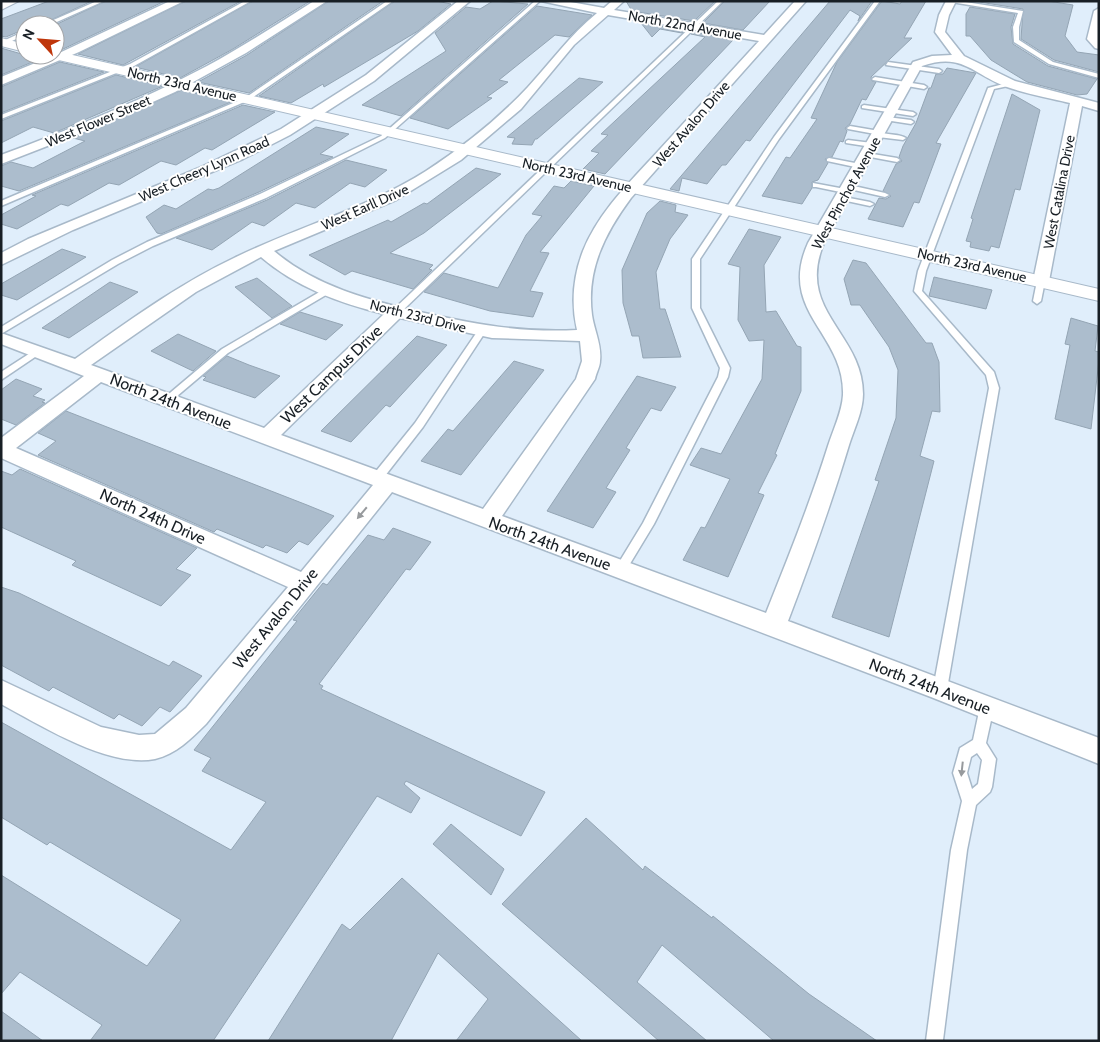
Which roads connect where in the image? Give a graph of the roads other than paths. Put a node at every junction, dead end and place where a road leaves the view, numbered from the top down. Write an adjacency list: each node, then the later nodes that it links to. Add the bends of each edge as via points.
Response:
1 (102, 1): 16 (lane)
2 (179, 1): 23 (street)
3 (249, 1): 29 (lane)
4 (322, 1): 34 (street, West Flower Street)
5 (391, 1): 38 (lane)
6 (465, 1): 42 (street, West Cheery Lynn Road, via 440,18 384,67)
7 (538, 1): 47 (lane)
8 (546, 1): 14 (street, North 22nd Avenue)
9 (619, 1): 14 (street, West Earll Drive)
10 (721, 1): 17 (lane)
11 (800, 1): 19 (street, West Avalon Drive)
12 (878, 1): 62 (lane, via 776,138)
13 (950, 1): 25 (street, via 940,32); 31 (lane, via 1021,12 1016,40 1051,63)
14 (606, 11): 17 (street, North 22nd Avenue); 51 (street, West Earll Drive, via 569,44 527,96)
15 (1099, 11): 22 (street, via 1093,39)
16 (65, 17)
17 (696, 26): 19 (street, North 22nd Avenue); 55 (lane)
18 (15, 37): 20 (lane)
19 (766, 39): 57 (street, West Avalon Drive)
20 (2, 43): 21 (street)
21 (15, 46)
22 (1099, 46)
23 (65, 52)
24 (65, 57): 29 (street, North 23rd Avenue)
25 (960, 58): 28 (street, via 932,59 917,64); 35 (street)
26 (888, 64): 28 (lane)
27 (36, 65): 33 (street)
28 (915, 68): 30 (lane); 36 (street, West Pinchot Avenue)
29 (122, 70): 34 (street, North 23rd Avenue); 44 (lane)
30 (939, 71)
31 (1099, 76)
32 (875, 79): 36 (lane)
33 (1, 81)
34 (182, 84): 38 (street, North 23rd Avenue); 52 (street, West Flower Street, via 104,120)
35 (1011, 84): 39 (street); 65 (lane, via 991,88)
36 (905, 85): 37 (lane); 48 (street, West Pinchot Avenue)
37 (924, 87)
38 (247, 99): 42 (street, North 23rd Avenue); 60 (lane)
39 (1077, 102): 41 (street); 67 (street, West Catalina Drive)
40 (864, 107): 48 (lane)
41 (1099, 107)
42 (314, 114): 47 (street, North 23rd Avenue); 66 (street, West Cheery Lynn Road, via 237,157 37,240)
43 (913, 114): 48 (lane)
44 (1, 117)
45 (911, 122): 48 (lane)
46 (850, 128): 48 (lane)
47 (390, 132): 51 (street, North 23rd Avenue); 72 (lane, via 263,196 150,244)
48 (876, 138): 49 (lane); 50 (lane); 53 (lane); 54 (lane); 58 (street, West Pinchot Avenue)
49 (903, 138)
50 (848, 142)
51 (465, 149): 55 (street, North 23rd Avenue); 64 (street, West Earll Drive, via 405,191)
52 (1, 160)
53 (829, 160)
54 (897, 160)
55 (545, 168): 57 (street, North 23rd Avenue); 71 (lane)
56 (816, 185): 58 (lane)
57 (634, 188): 62 (street, North 23rd Avenue); 74 (street, West Avalon Drive, via 604,223 586,261 582,279)
58 (845, 192): 59 (lane); 61 (lane); 63 (street, West Pinchot Avenue)
59 (885, 195)
60 (1, 204)
61 (870, 204)
62 (728, 210): 63 (street, North 23rd Avenue); 85 (lane, via 696,259 696,308 725,368 723,377 648,524)
63 (823, 231): 65 (street, North 23rd Avenue); 87 (street, West Pinchot Avenue, via 808,264 809,293 818,316 842,348 851,367 853,395 835,457)
64 (263, 250): 68 (street, North 23rd Drive, via 298,275); 77 (street, West Earll Drive, via 183,292)
65 (929, 256): 67 (street, North 23rd Avenue); 88 (lane, via 918,291 991,374 994,388)
66 (1, 260)
67 (1041, 281): 69 (street, North 23rd Avenue); 70 (lane)
68 (328, 290): 71 (street, North 23rd Drive); 80 (lane, via 225,351)
69 (1099, 294)
70 (1037, 300)
71 (396, 312): 73 (street, North 23rd Drive); 81 (street, West Campus Drive)
72 (1, 331)
73 (482, 331): 74 (street, North 23rd Drive); 83 (lane)
74 (586, 335): 84 (street, West Avalon Drive, via 591,361 585,379)
75 (1, 338): 76 (street, North 24th Avenue)
76 (38, 351): 77 (street, North 24th Avenue); 79 (lane)
77 (78, 366): 78 (street, North 24th Avenue)
78 (99, 374): 80 (street, North 24th Avenue); 82 (street)
79 (1, 377)
80 (167, 400): 81 (street, North 24th Avenue)
81 (267, 437): 83 (street, North 24th Avenue)
82 (1, 449): 86 (street, North 24th Drive)
83 (382, 480): 84 (street, North 24th Avenue); 86 (street, West Avalon Drive, one-way to 86, via 337,543)
84 (487, 520): 85 (street, North 24th Avenue)
85 (621, 569): 87 (street, North 24th Avenue)
86 (303, 583): 89 (street, West Avalon Drive, via 196,716 175,736 156,746 129,747 110,742)
87 (773, 627): 88 (street, North 24th Avenue)
88 (940, 689): 90 (street, North 24th Avenue)
89 (1, 691)
90 (986, 707): 91 (lane); 92 (street, North 24th Avenue)
91 (979, 744): 93 (lane, one-way to 93, via 965,753 960,773); 93 (lane, via 989,759 985,787)
92 (1099, 751)
93 (969, 801): 94 (lane, via 959,850)
94 (935, 1041)

